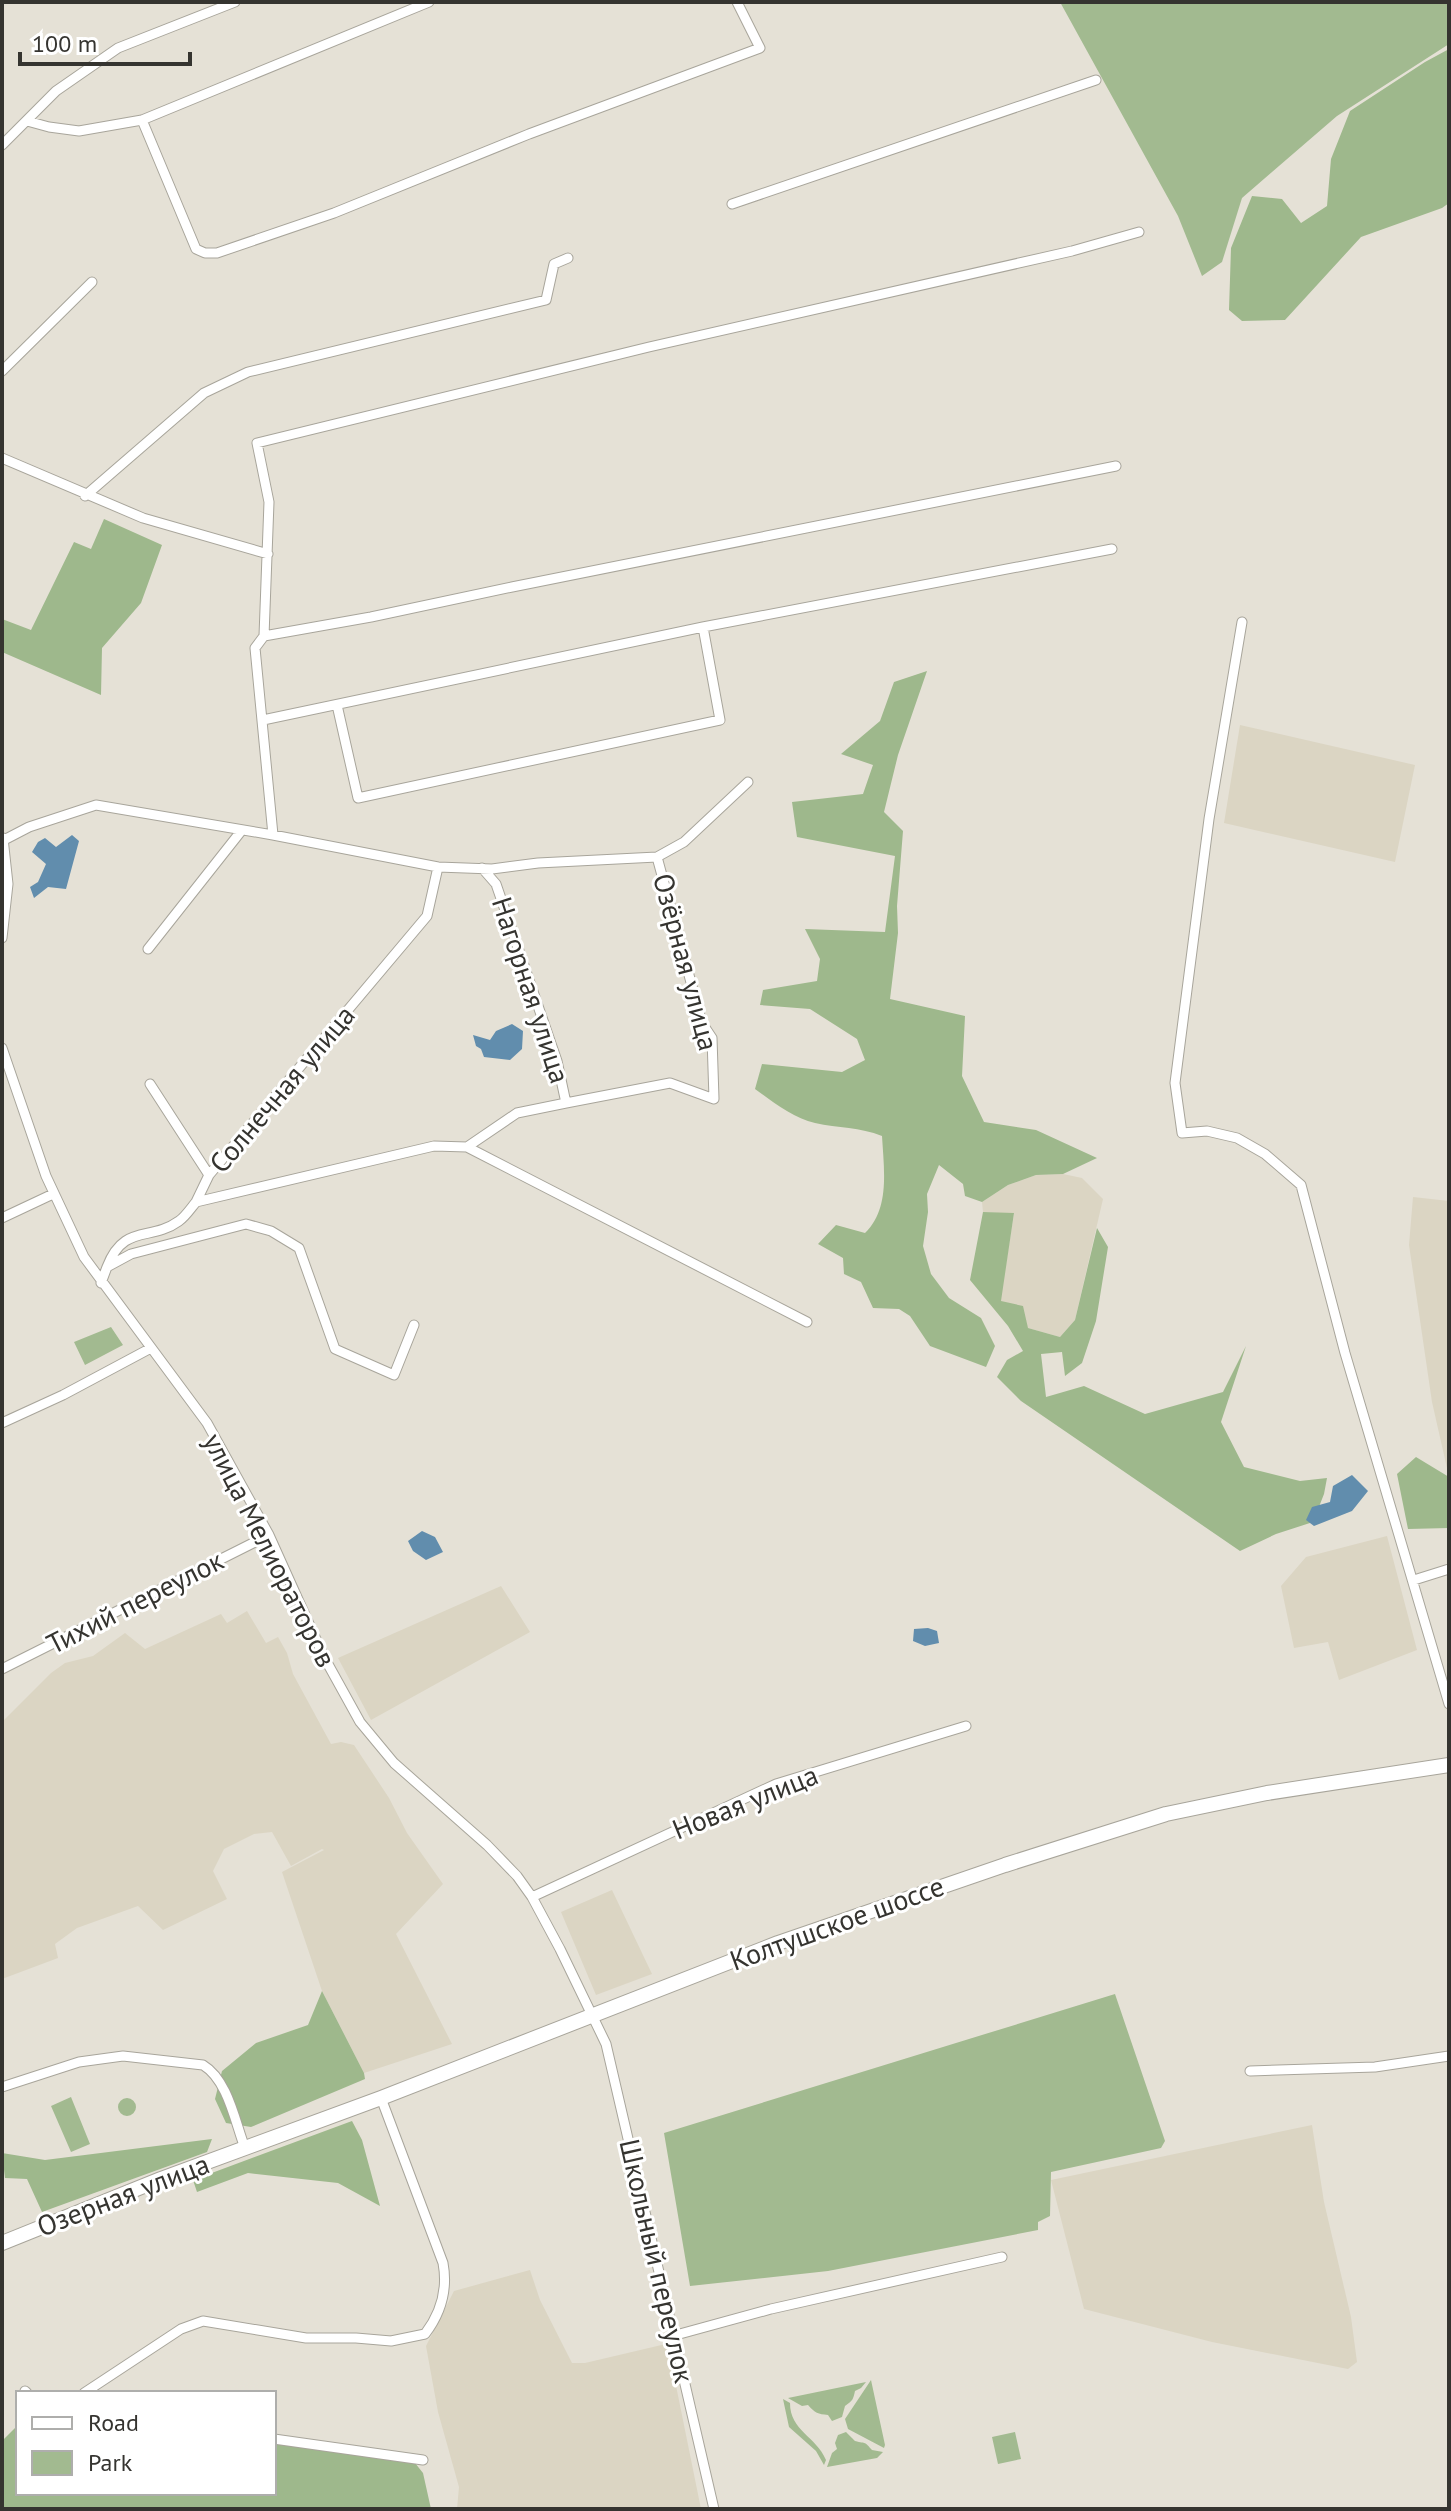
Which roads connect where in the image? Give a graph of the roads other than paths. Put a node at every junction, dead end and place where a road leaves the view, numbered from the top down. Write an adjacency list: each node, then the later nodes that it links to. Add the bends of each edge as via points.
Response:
1 (235, 2): 6 (street, via 118,48 56,91)
2 (429, 2): 5 (street)
3 (737, 2): 5 (street, via 760,48 217,253 196,249)
4 (1096, 80): 8 (street)
5 (142, 120): 6 (street, via 79,131)
6 (27, 121): 7 (street)
7 (2, 145)
8 (732, 204)
9 (1139, 232): 17 (street, via 269,438 257,443 269,502)
10 (568, 258): 15 (street, via 554,264 546,300 248,372 204,393)
11 (92, 282): 12 (street)
12 (2, 371)
13 (2, 458): 15 (street)
14 (1116, 466): 20 (street)
15 (85, 496): 17 (street)
16 (1112, 549): 19 (street)
17 (268, 554): 20 (street)
18 (1242, 622): 48 (street, via 1178,1053 1175,1083 1182,1133 1207,1131 1237,1138 1301,1185)
19 (703, 627): 21 (street); 21 (street, via 720,720 358,798)
20 (264, 636): 22 (street, via 255,648)
21 (337, 705): 22 (street)
22 (263, 720): 25 (street)
23 (748, 782): 27 (street, via 684,842)
24 (242, 830): 25 (street, Озёрная улица); 26 (street, Озёрная улица, via 96,805); 31 (street)
25 (273, 835): 28 (street, Озёрная улица)
26 (3, 838): 30 (street, via 8,884)
27 (657, 857): 29 (street, Озёрная улица); 34 (street, Озёрная улица, via 702,1023 712,1038 714,1099 670,1083)
28 (438, 867): 29 (street, Озёрная улица); 36 (street, Солнечная улица, via 427,916)
29 (482, 868): 34 (street, Нагорная улица, via 496,884 557,1061)
30 (2, 938)
31 (148, 949)
32 (2, 1048): 37 (street, улица Мелиораторов)
33 (150, 1084): 36 (street)
34 (566, 1103): 35 (street, Нагорная улица, via 517,1113)
35 (467, 1147): 38 (street, Солнечная улица, via 434,1146); 42 (street)
36 (209, 1175): 38 (street, Солнечная улица)
37 (53, 1194): 39 (street); 41 (street, улица Мелиораторов)
38 (196, 1202): 40 (street, via 178,1222 123,1241)
39 (2, 1218)
40 (107, 1267): 41 (street); 43 (street, via 131,1254 246,1224 299,1248 335,1349 394,1375)
41 (101, 1283): 44 (street, улица Мелиораторов)
42 (807, 1322)
43 (414, 1325)
44 (151, 1348): 45 (street); 46 (street, улица Мелиораторов, via 207,1423)
45 (2, 1423)
46 (269, 1535): 49 (street, Тихий переулок); 53 (street, улица Мелиораторов, via 324,1657 375,1743 487,1845)
47 (1449, 1569): 48 (street)
48 (1414, 1580): 50 (street)
49 (2, 1669)
50 (1449, 1704)
51 (966, 1726): 53 (street, Новая улица, via 776,1784)
52 (1449, 1765): 54 (main road, Колтушское шоссе, via 1267,1793 1120,1827 778,1943)
53 (532, 1897): 54 (street, улица Мелиораторов)
54 (592, 2015): 58 (main road, Колтушское шоссе); 62 (street, Школьный переулок, via 606,2044)
55 (1449, 2056): 56 (street, via 1375,2067)
56 (1250, 2071)
57 (2, 2087): 59 (street, via 79,2062 123,2056 203,2065 221,2083)
58 (381, 2098): 59 (main road, Колтушское шоссе); 63 (street, via 443,2263 446,2281 437,2318 425,2334 391,2341 306,2338 203,2321 181,2329)
59 (245, 2148): 60 (main road, Озерная улица)
60 (2, 2243)
61 (1002, 2257): 62 (street)
62 (676, 2335): 66 (street, Школьный переулок)
63 (87, 2391)
64 (276, 2439): 65 (street)
65 (423, 2460)
66 (714, 2509)

